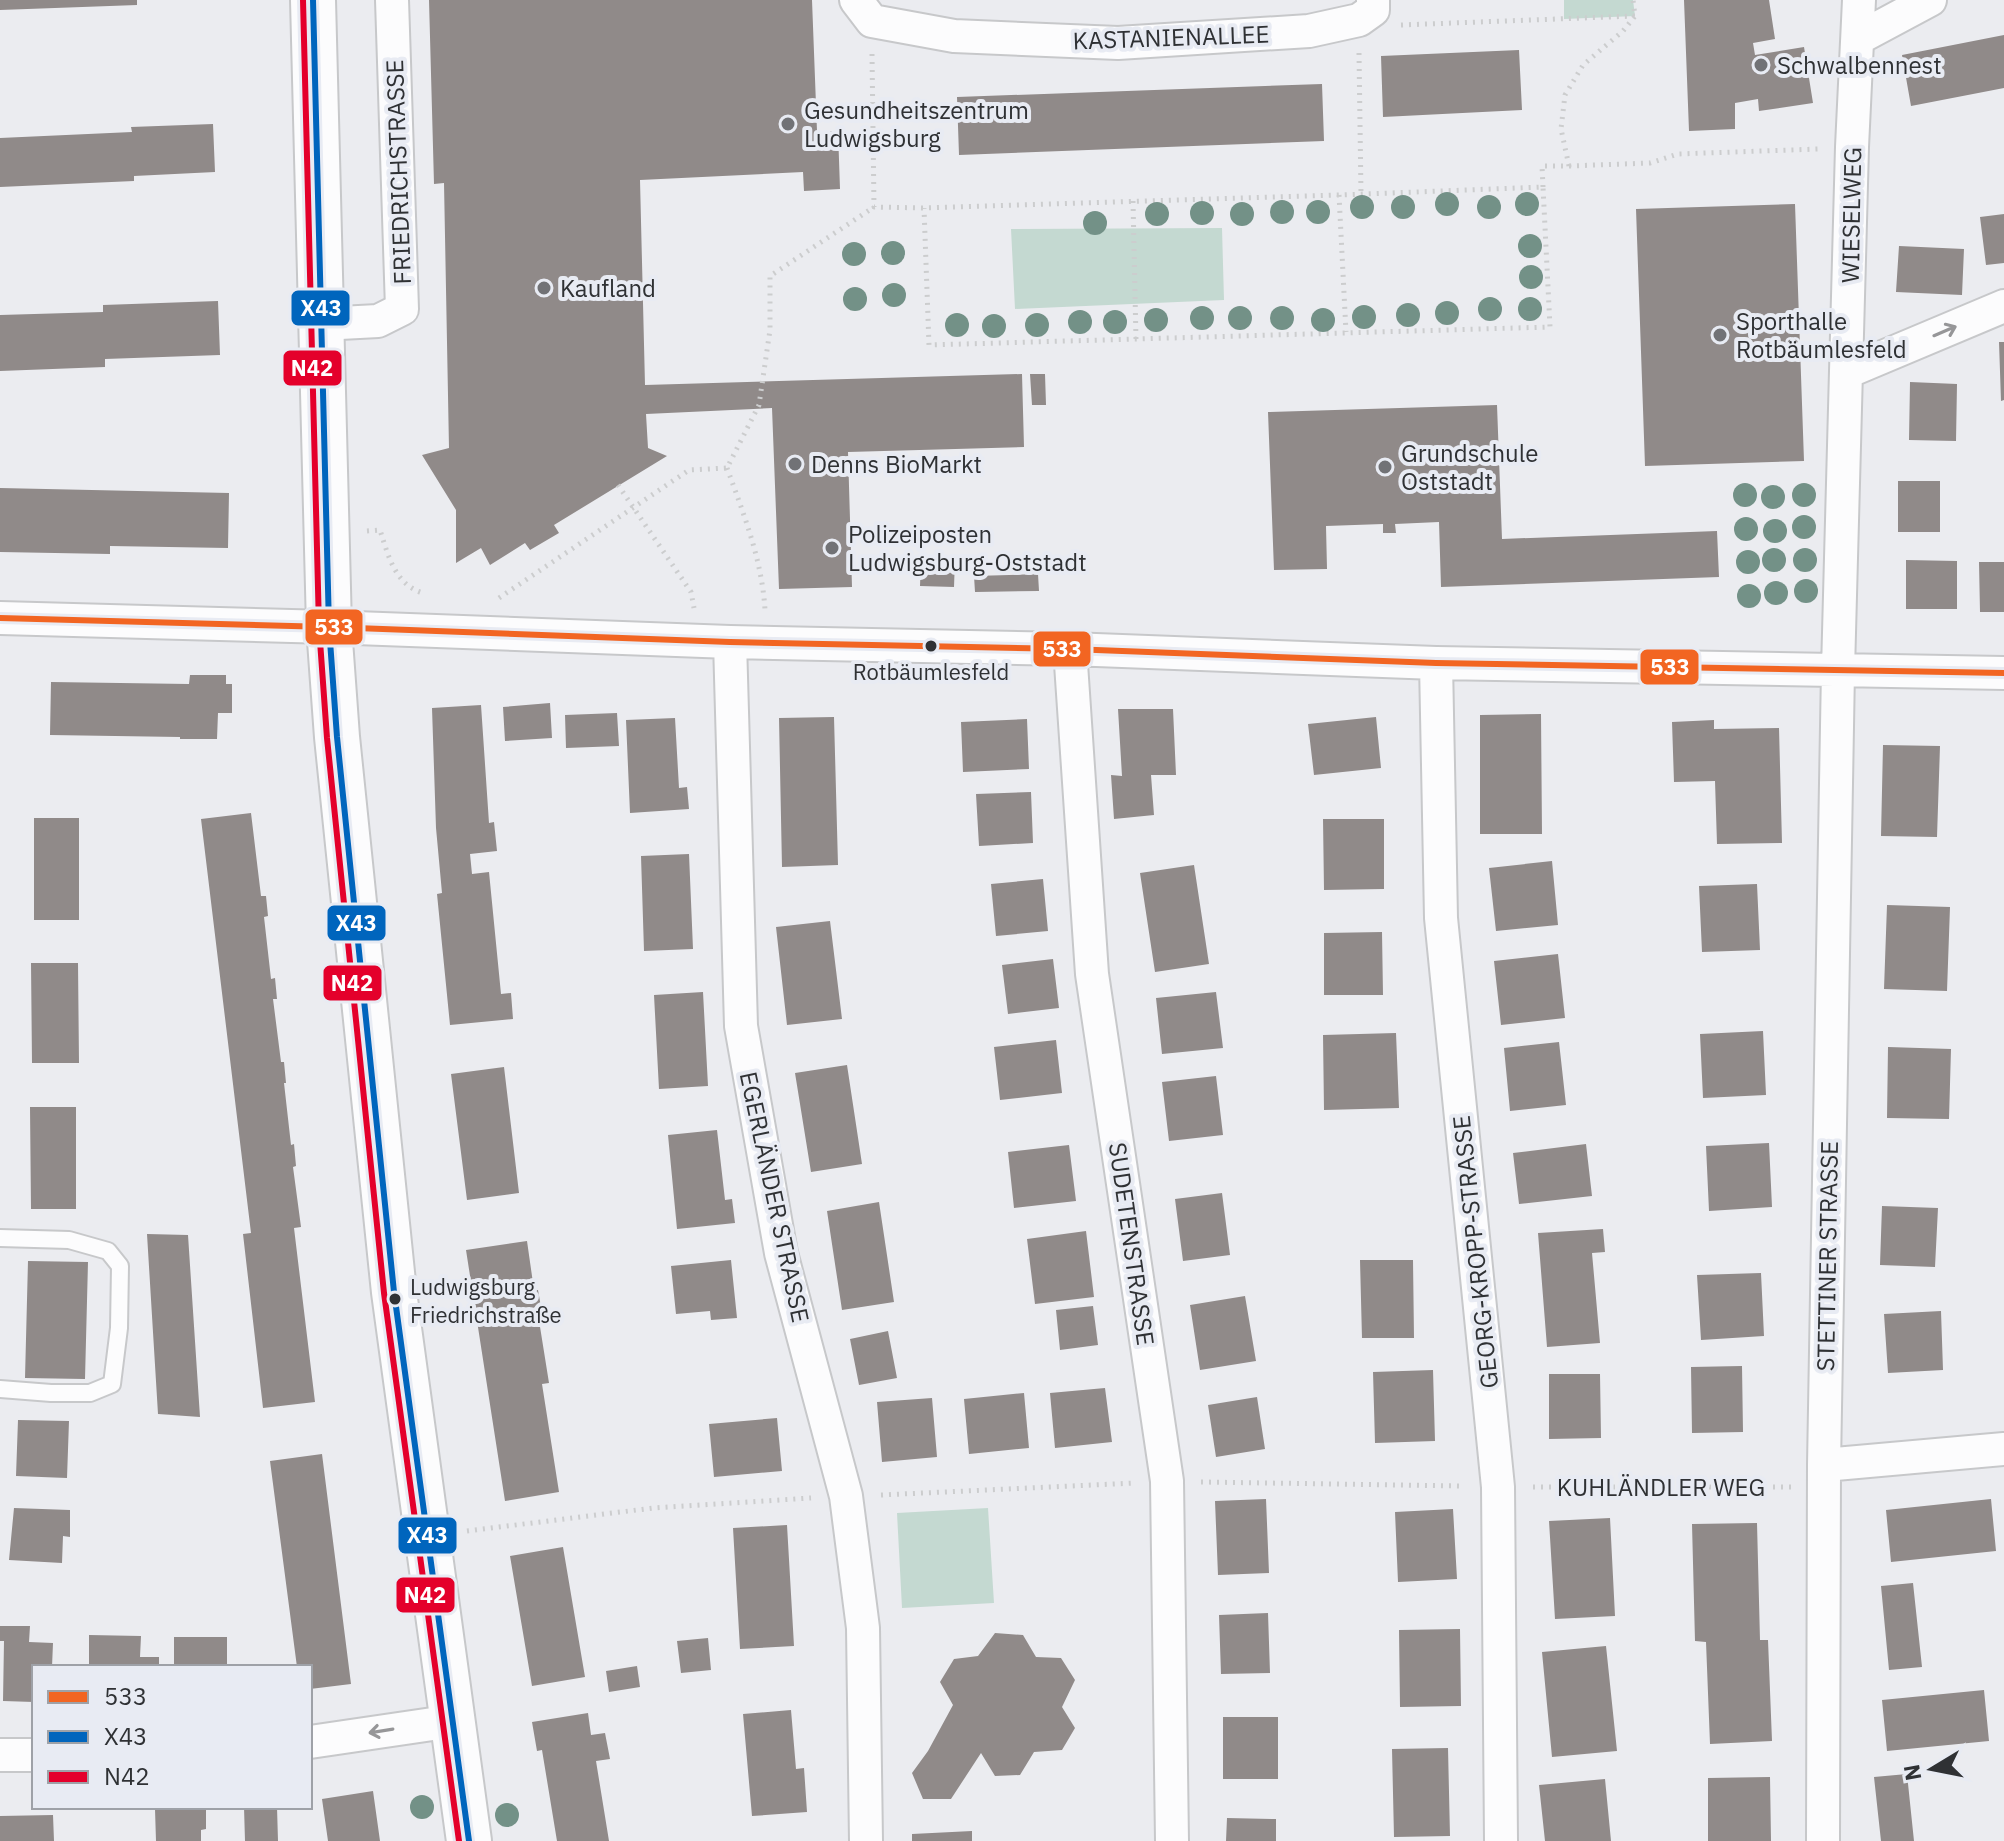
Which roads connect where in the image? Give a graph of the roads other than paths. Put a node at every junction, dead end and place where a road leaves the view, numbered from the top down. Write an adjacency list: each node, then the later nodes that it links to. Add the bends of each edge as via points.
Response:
1 (313, 0): 10 (main road)
2 (392, 0): 10 (street, FRIEDRICHSTRASSE, via 402,309 378,321)
3 (1859, 0): 8 (street, WIESELWEG)
4 (1930, 0): 8 (street)
5 (864, 10): 7 (street, KASTANIENALLEE)
6 (1368, 10): 7 (street, KASTANIENALLEE, via 1309,31 1118,43 954,36)
7 (907, 13)
8 (1859, 38): 11 (street, WIESELWEG)
9 (2004, 306): 11 (street, one-way to 9)
10 (321, 324): 13 (main road)
11 (1847, 372): 17 (street, WIESELWEG)
12 (0, 618): 13 (street)
13 (329, 627): 14 (street); 23 (main road, via 394,1292)
14 (714, 642): 15 (street); 28 (street, EGERLÄNDER STRASSE, via 741,1026 781,1253 846,1496 863,1628)
15 (1070, 649): 16 (street); 29 (street, SUDETENSTRASSE, via 1092,974 1167,1481)
16 (1436, 663): 17 (street); 30 (street, GEORG-KROPP-STRASSE, via 1441,918 1498,1487)
17 (1838, 670): 18 (street); 22 (street, STETTINER STRASSE)
18 (2004, 673)
19 (0, 1238): 20 (lane, via 69,1240 108,1251 120,1266 112,1384 90,1393)
20 (0, 1389)
21 (2004, 1449): 22 (street)
22 (1824, 1476): 31 (street, STETTINER STRASSE)
23 (453, 1721): 24 (street, one-way to 24); 27 (main road)
24 (312, 1742)
25 (0, 1755): 26 (street)
26 (32, 1755)
27 (469, 1841)
28 (866, 1841)
29 (1172, 1841)
30 (1501, 1841)
31 (1823, 1841)

